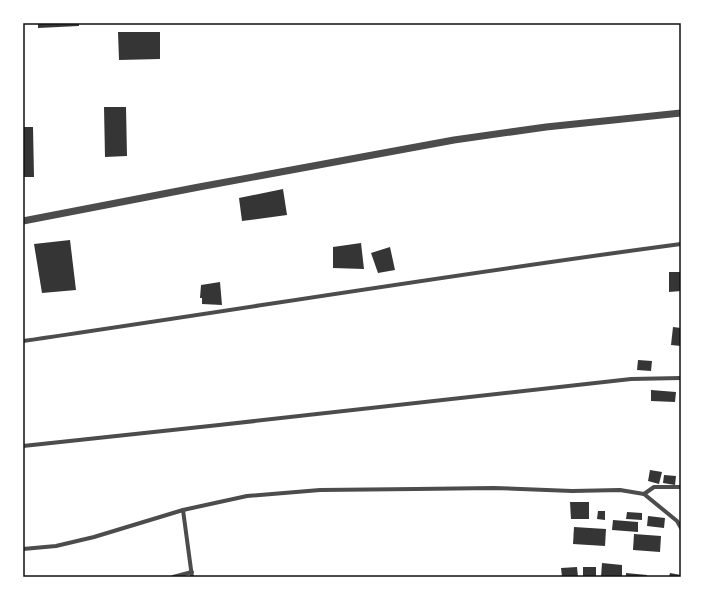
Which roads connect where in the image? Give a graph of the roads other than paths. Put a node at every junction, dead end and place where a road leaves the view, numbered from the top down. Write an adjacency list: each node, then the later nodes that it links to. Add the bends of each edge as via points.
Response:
1 (681, 113): 2 (street, via 546,127 454,140)
2 (23, 221)
3 (681, 244): 4 (street, via 373,287)
4 (23, 341)
5 (681, 378): 6 (street, via 632,379)
6 (23, 446)
7 (681, 487): 8 (street, via 654,487)
8 (644, 494): 9 (street, via 620,490 471,488 320,490 247,496); 10 (street, via 677,521)
9 (183, 510): 11 (street, via 94,537 56,546); 12 (street)
10 (681, 528)
11 (23, 549)
12 (192, 572): 13 (street); 14 (street)
13 (173, 577)
14 (192, 577)

